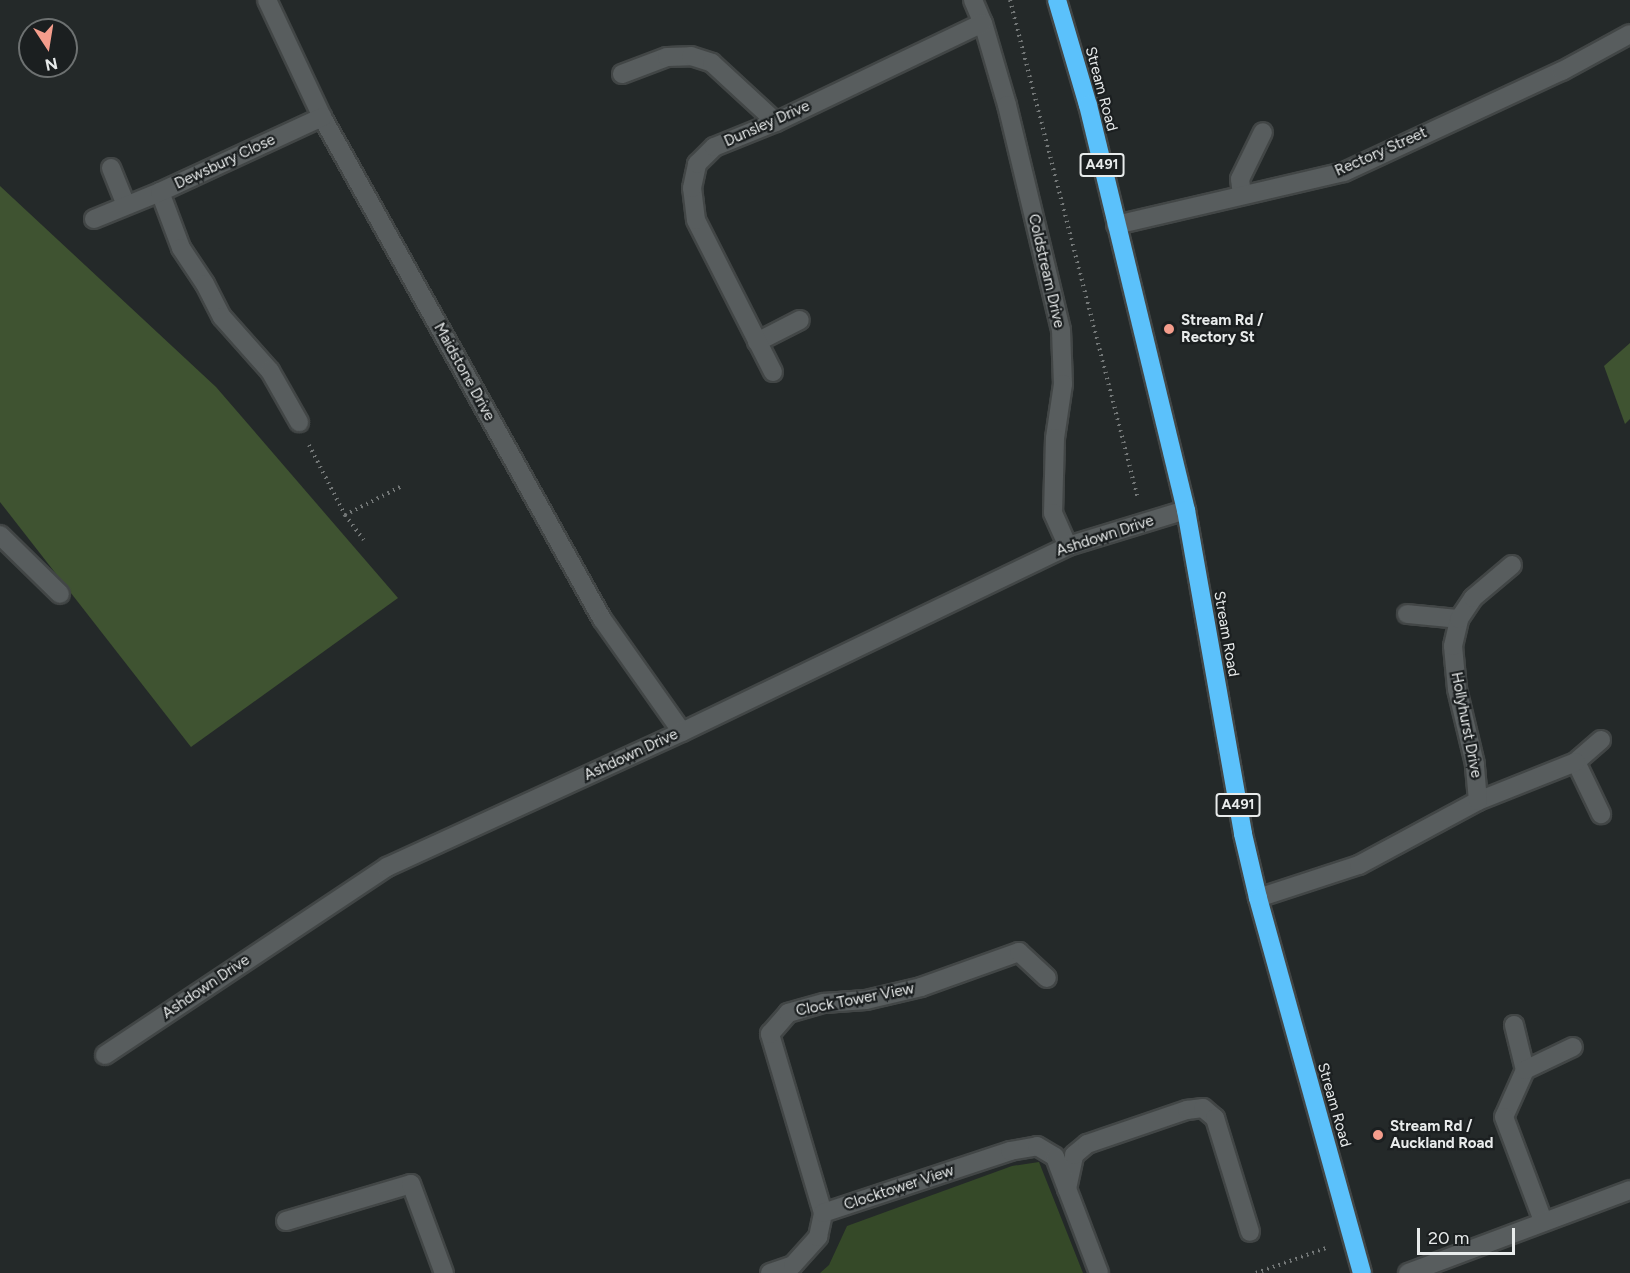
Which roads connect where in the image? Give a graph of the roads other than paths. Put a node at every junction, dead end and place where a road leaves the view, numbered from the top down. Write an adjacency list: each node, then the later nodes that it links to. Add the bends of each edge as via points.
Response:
1 (267, 0): 7 (street, Maidstone Drive)
2 (973, 0): 4 (street, Coldstream Drive)
3 (1057, 0): 15 (highway, Stream Road / A491, via 1088,105)
4 (983, 23): 8 (street, Dunsley Drive); 22 (street, Coldstream Drive, via 1007,105 1061,330 1063,384 1055,438 1053,513)
5 (1630, 34): 12 (street, Rectory Street, via 1562,71 1344,172)
6 (622, 74): 8 (street, via 668,57 691,56 712,63)
7 (322, 117): 11 (street, Dewsbury Close); 27 (street, Maidstone Drive, via 602,619)
8 (776, 122): 17 (street, Dunsley Drive, via 714,147 697,164 692,188 696,220)
9 (1263, 132): 12 (street, via 1240,179)
10 (111, 168): 13 (street)
11 (160, 192): 13 (street, Dewsbury Close); 19 (street, via 181,248 206,284 222,317 270,370)
12 (1242, 195): 15 (street, Rectory Street)
13 (126, 205): 14 (street, Dewsbury Close)
14 (94, 219)
15 (1116, 225): 20 (highway, Stream Road / A491)
16 (800, 320): 17 (street)
17 (757, 342): 18 (street, Dunsley Drive)
18 (773, 372)
19 (299, 422)
20 (1186, 510): 22 (street, Ashdown Drive); 32 (highway, Stream Road / A491, via 1243,834)
21 (0, 535): 24 (street)
22 (1068, 546): 27 (street, Ashdown Drive)
23 (1512, 564): 26 (street, Hollyhurst Drive, via 1473,598)
24 (60, 594)
25 (1407, 614): 26 (street)
26 (1459, 619): 30 (street, Hollyhurst Drive, via 1453,646 1456,678 1475,764)
27 (682, 732): 36 (street, Ashdown Drive, via 387,867)
28 (1601, 741): 29 (street, Hollyhurst Drive)
29 (1576, 762): 30 (street, Hollyhurst Drive); 31 (street)
30 (1478, 801): 32 (street, Hollyhurst Drive, via 1359,865)
31 (1601, 814)
32 (1258, 898): 47 (highway, Stream Road / A491)
33 (1047, 978): 40 (street, Clock Tower View, via 1019,952 921,987 788,1013 770,1034)
34 (1514, 1025): 37 (street)
35 (1573, 1047): 37 (street)
36 (105, 1055)
37 (1525, 1070): 42 (street, via 1504,1117)
38 (1067, 1189): 40 (street, Clocktower View, via 1055,1157 1037,1146 1010,1151); 43 (street, via 1074,1155 1087,1144 1203,1108 1215,1118); 46 (street)
39 (1630, 1190): 42 (street)
40 (823, 1213): 45 (street, via 818,1237 793,1265)
41 (286, 1221): 44 (street, via 411,1184)
42 (1543, 1221): 48 (street)
43 (1250, 1232)
44 (444, 1273)
45 (770, 1273)
46 (1099, 1273)
47 (1362, 1273)
48 (1408, 1273)

